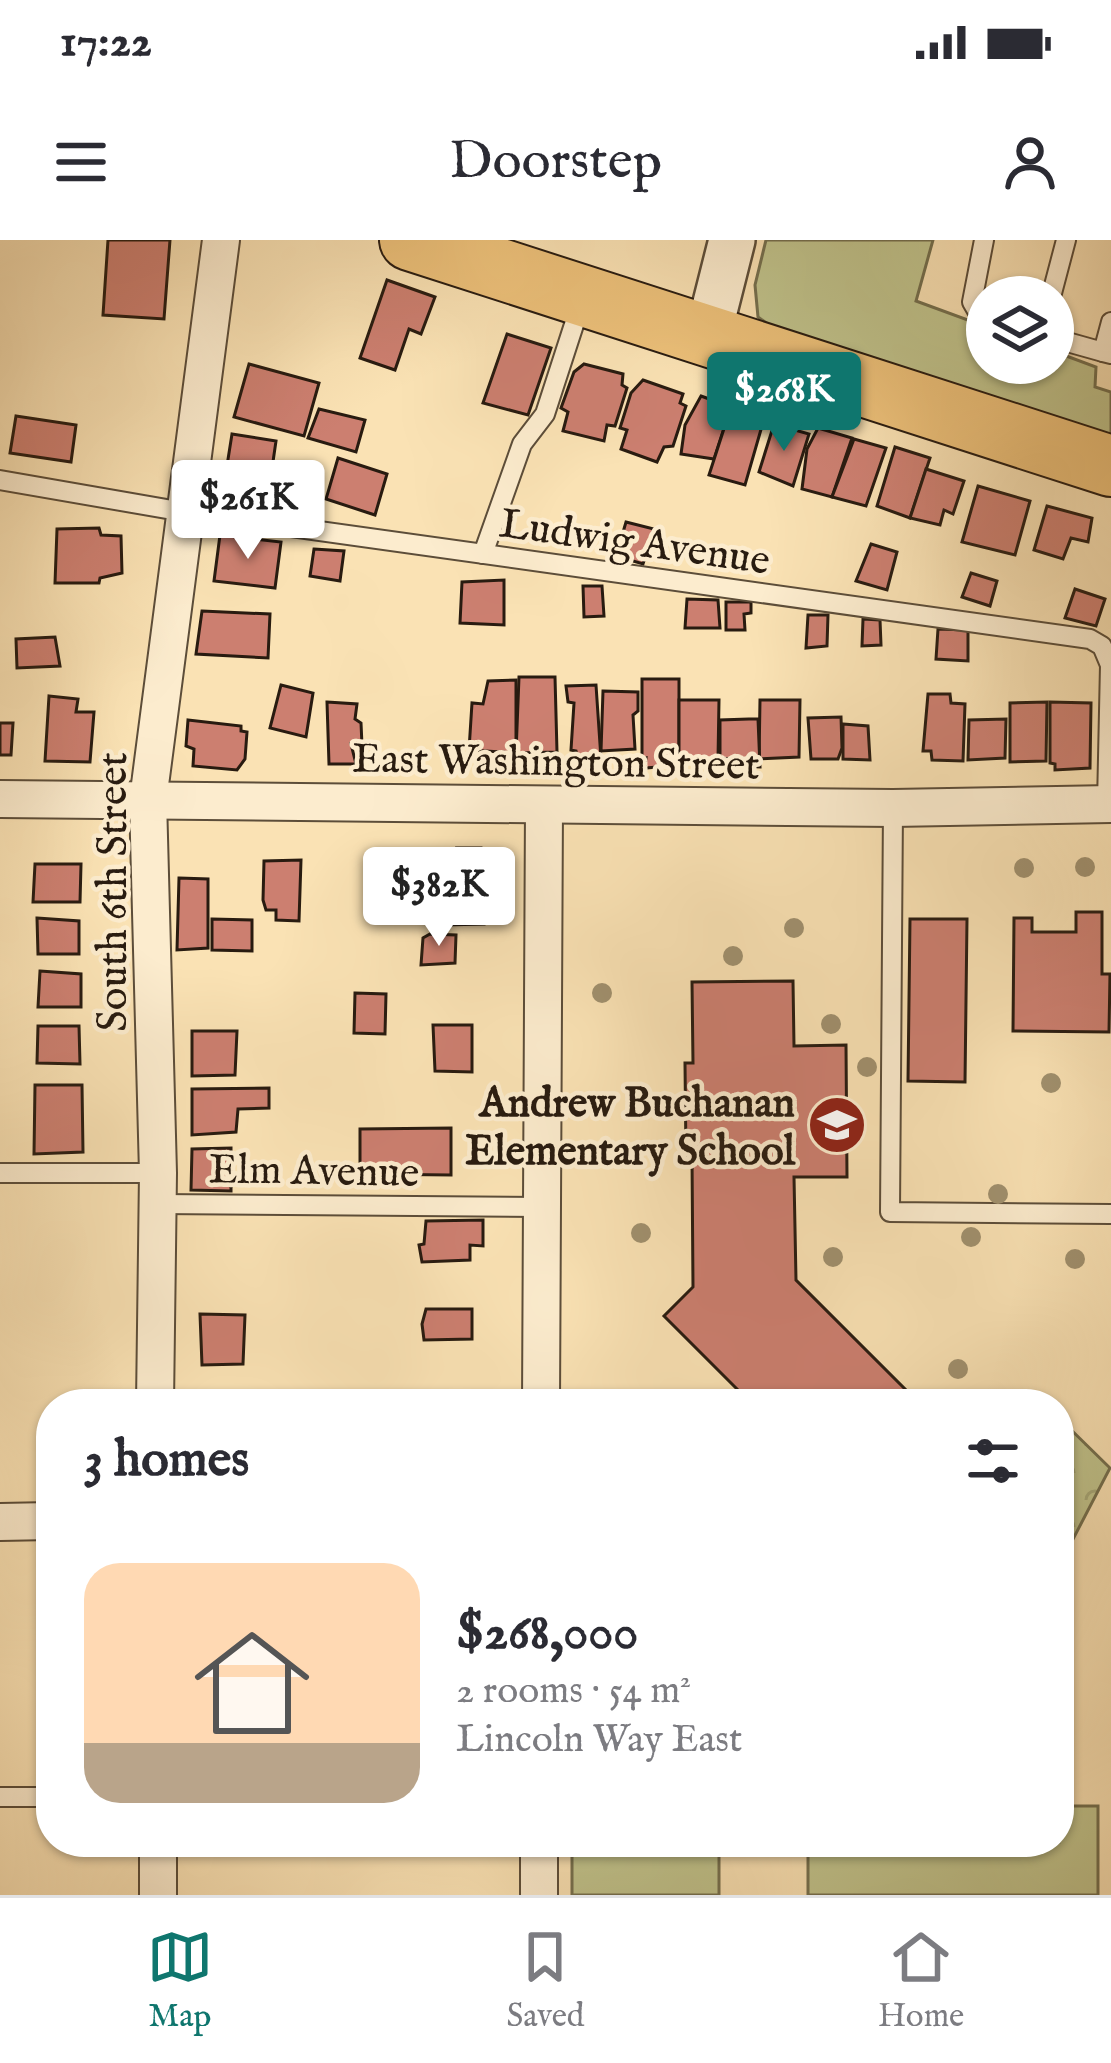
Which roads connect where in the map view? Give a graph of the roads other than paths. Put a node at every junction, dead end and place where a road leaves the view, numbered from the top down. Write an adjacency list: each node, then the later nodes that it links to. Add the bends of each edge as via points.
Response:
1 (221, 240): 15 (street, South 6th Street)
2 (410, 240): 8 (highway)
3 (731, 240): 10 (street)
4 (984, 240): 6 (lane)
5 (1066, 240): 7 (lane)
6 (977, 276)
7 (1057, 276)
8 (583, 295): 10 (highway); 16 (lane, via 544,415 522,444)
9 (1111, 322): 12 (lane)
10 (708, 335): 13 (highway)
11 (1074, 344): 12 (lane)
12 (1107, 353)
13 (1111, 466)
14 (0, 481): 15 (lane, Ludwig Avenue)
15 (184, 512): 16 (lane, Ludwig Avenue); 18 (street, South 6th Street)
16 (483, 554): 19 (lane, Ludwig Avenue, via 1090,639 1111,665)
17 (0, 799): 18 (street, East Washington Street)
18 (148, 800): 20 (street, East Washington Street); 23 (street, South 6th Street)
19 (1109, 804): 21 (street, East Washington Street)
20 (544, 806): 21 (street, East Washington Street); 24 (street)
21 (893, 808): 25 (lane, via 890,1212)
22 (0, 1173): 23 (lane, Elm Avenue)
23 (158, 1189): 24 (lane, Elm Avenue); 26 (street, South 6th Street)
24 (542, 1207): 27 (street)
25 (1111, 1214)
26 (155, 1389)
27 (541, 1389)
28 (36, 1521): 29 (street)
29 (0, 1522)
30 (0, 1797): 31 (lane)
31 (36, 1797)
32 (158, 1857): 34 (street)
33 (539, 1857): 35 (street)
34 (158, 1895)
35 (539, 1895)

